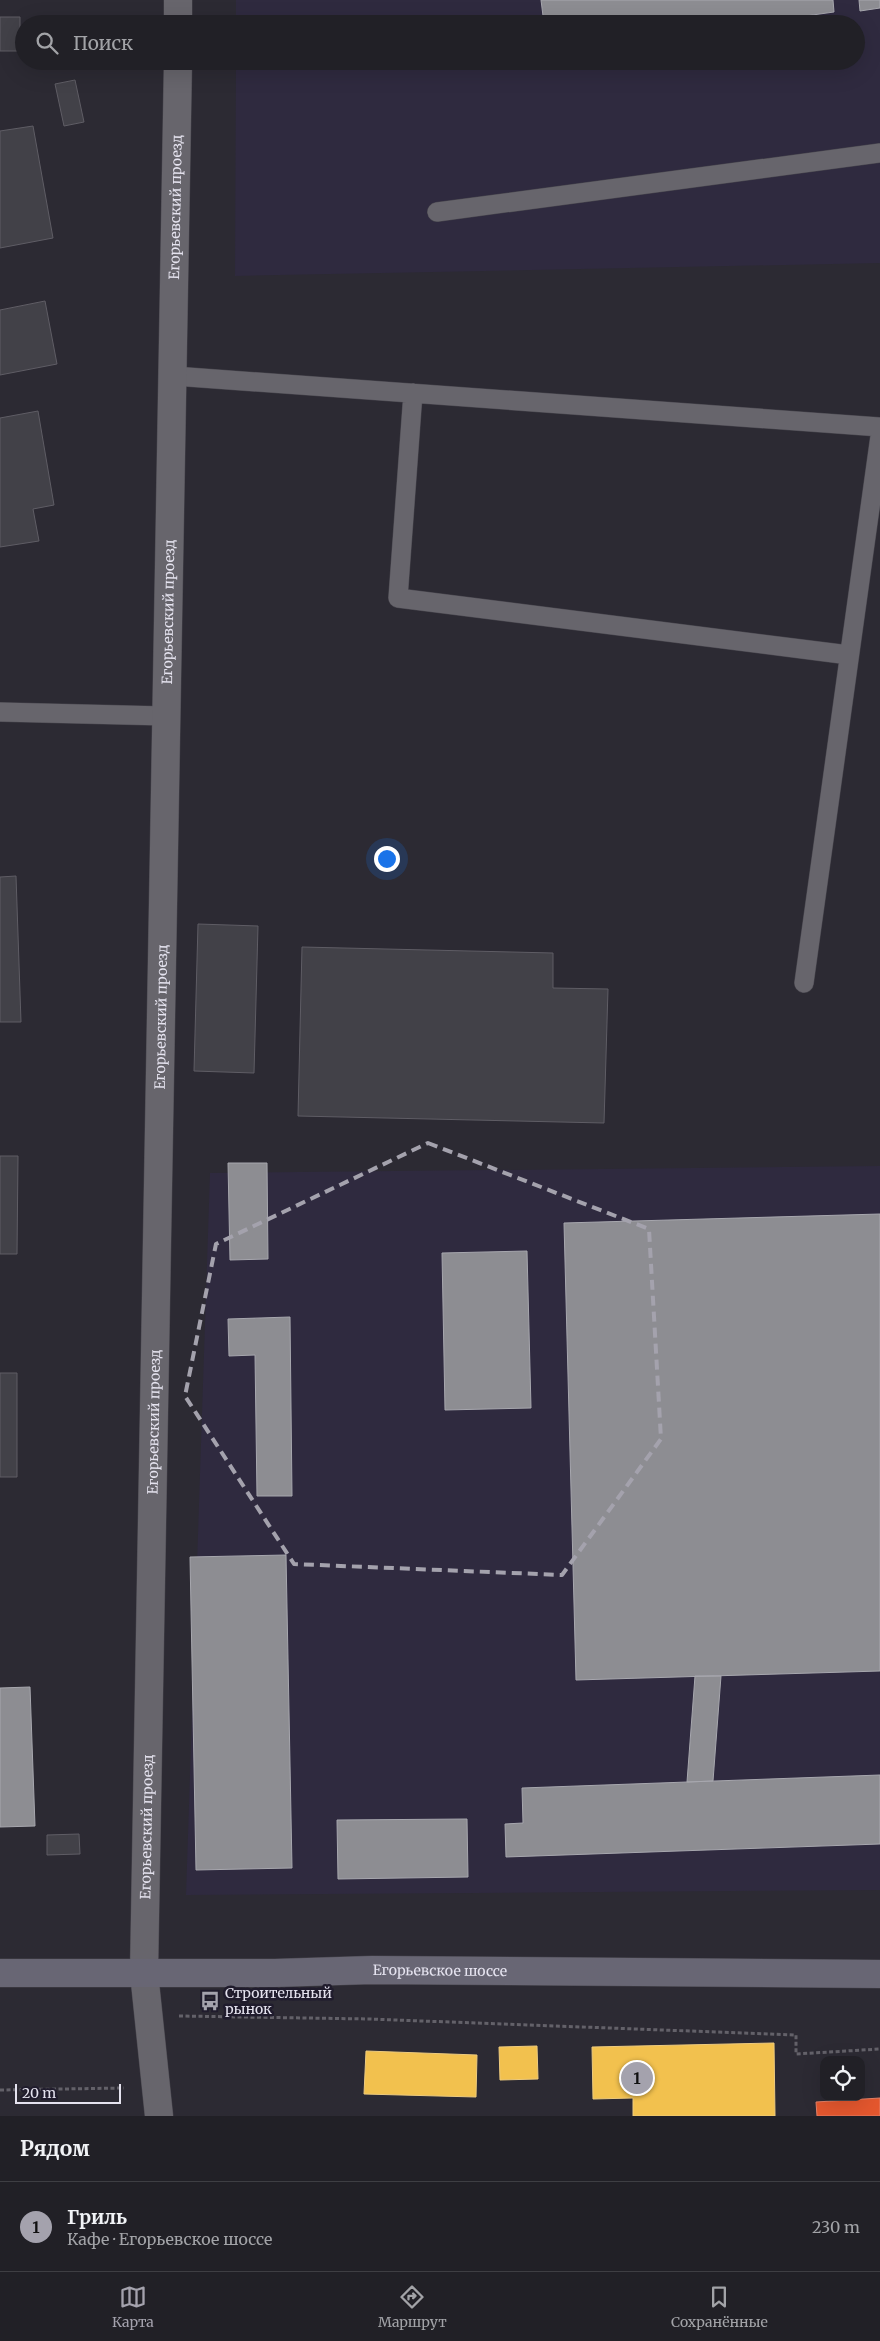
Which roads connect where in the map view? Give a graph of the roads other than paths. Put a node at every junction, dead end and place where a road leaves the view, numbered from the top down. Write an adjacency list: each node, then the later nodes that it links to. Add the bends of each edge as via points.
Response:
1 (178, 0): 2 (street)
2 (178, 15)
3 (178, 70): 6 (street, Егорьевский проезд)
4 (880, 153): 5 (lane)
5 (437, 212)
6 (174, 376): 7 (lane); 12 (street, Егорьевский проезд)
7 (413, 393): 8 (lane); 10 (lane, via 398,598)
8 (880, 427)
9 (880, 436): 10 (lane)
10 (850, 654): 13 (lane)
11 (0, 712): 12 (lane)
12 (165, 716): 15 (street, Егорьевский проезд)
13 (804, 983)
14 (0, 1973): 15 (main road, Егорьевское шоссе)
15 (144, 1973): 16 (main road, Егорьевское шоссе, via 372,1970); 17 (street, Егорьевский проезд)
16 (880, 1974)
17 (159, 2116)

